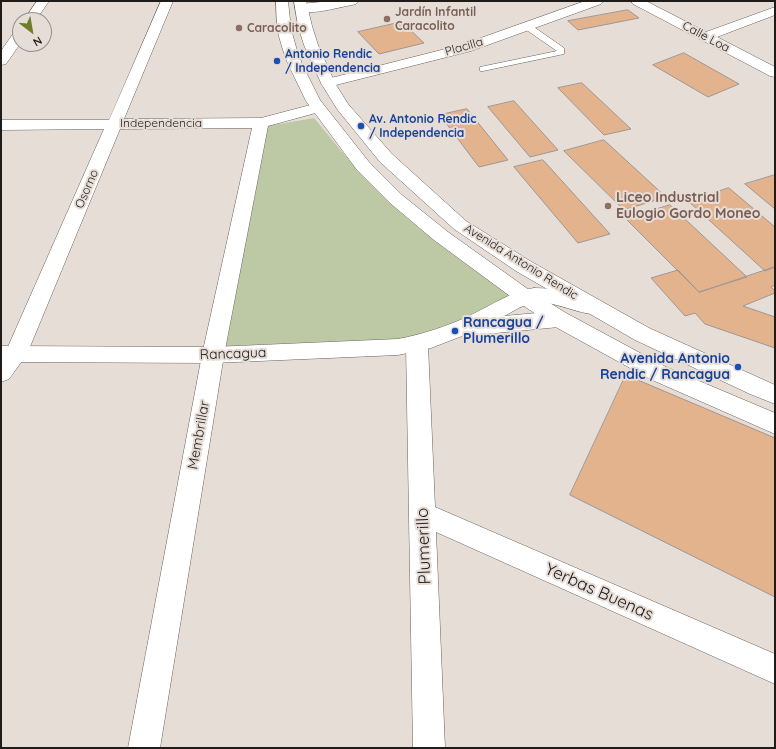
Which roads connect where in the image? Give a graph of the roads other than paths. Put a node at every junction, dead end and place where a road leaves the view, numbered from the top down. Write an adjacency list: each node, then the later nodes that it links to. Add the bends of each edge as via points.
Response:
1 (43, 1): 9 (street)
2 (168, 1): 19 (street, Osorno)
3 (282, 1): 17 (street, Avenida Antonio Rendic, via 284,29 289,47 303,82)
4 (352, 1): 7 (street, via 312,8)
5 (597, 1): 10 (street, Placilla)
6 (637, 1): 11 (street, Calle Loa)
7 (301, 4): 16 (street, Avenida Antonio Rendic, via 311,45)
8 (775, 11): 11 (street)
9 (35, 12)
10 (528, 27): 14 (lane, via 561,52); 16 (street, Placilla, via 466,48)
11 (705, 37): 15 (street, Calle Loa)
12 (12, 46): 13 (street)
13 (1, 62)
14 (483, 69)
15 (775, 74)
16 (328, 83): 22 (street, Avenida Antonio Rendic, via 342,106 386,158 460,225 523,266)
17 (318, 108): 18 (street, Independencia); 21 (street, Avenida Antonio Rendic, via 363,166 396,199 441,236)
18 (261, 123): 19 (street, Independencia); 27 (street, Membrillar)
19 (115, 124): 20 (street, Independencia); 26 (street, Osorno)
20 (1, 125)
21 (525, 297): 22 (street, Avenida Antonio Rendic, via 550,296); 23 (street, Avenida Antonio Rendic); 24 (street, Rancagua)
22 (597, 308): 29 (street, Avenida Antonio Rendic, via 669,347)
23 (559, 319): 24 (street, Rancagua); 30 (street, Avenida Antonio Rendic, via 658,373)
24 (462, 328): 25 (street, Rancagua)
25 (417, 345): 27 (street, Rancagua); 31 (street, Plumerillo)
26 (8, 354): 27 (street, Rancagua); 28 (street, Osorno)
27 (214, 355): 33 (street, Membrillar)
28 (1, 373)
29 (775, 395)
30 (775, 424)
31 (423, 514): 32 (street, Yerbas Buenas); 34 (street, Plumerillo)
32 (775, 669)
33 (144, 748)
34 (429, 748)

